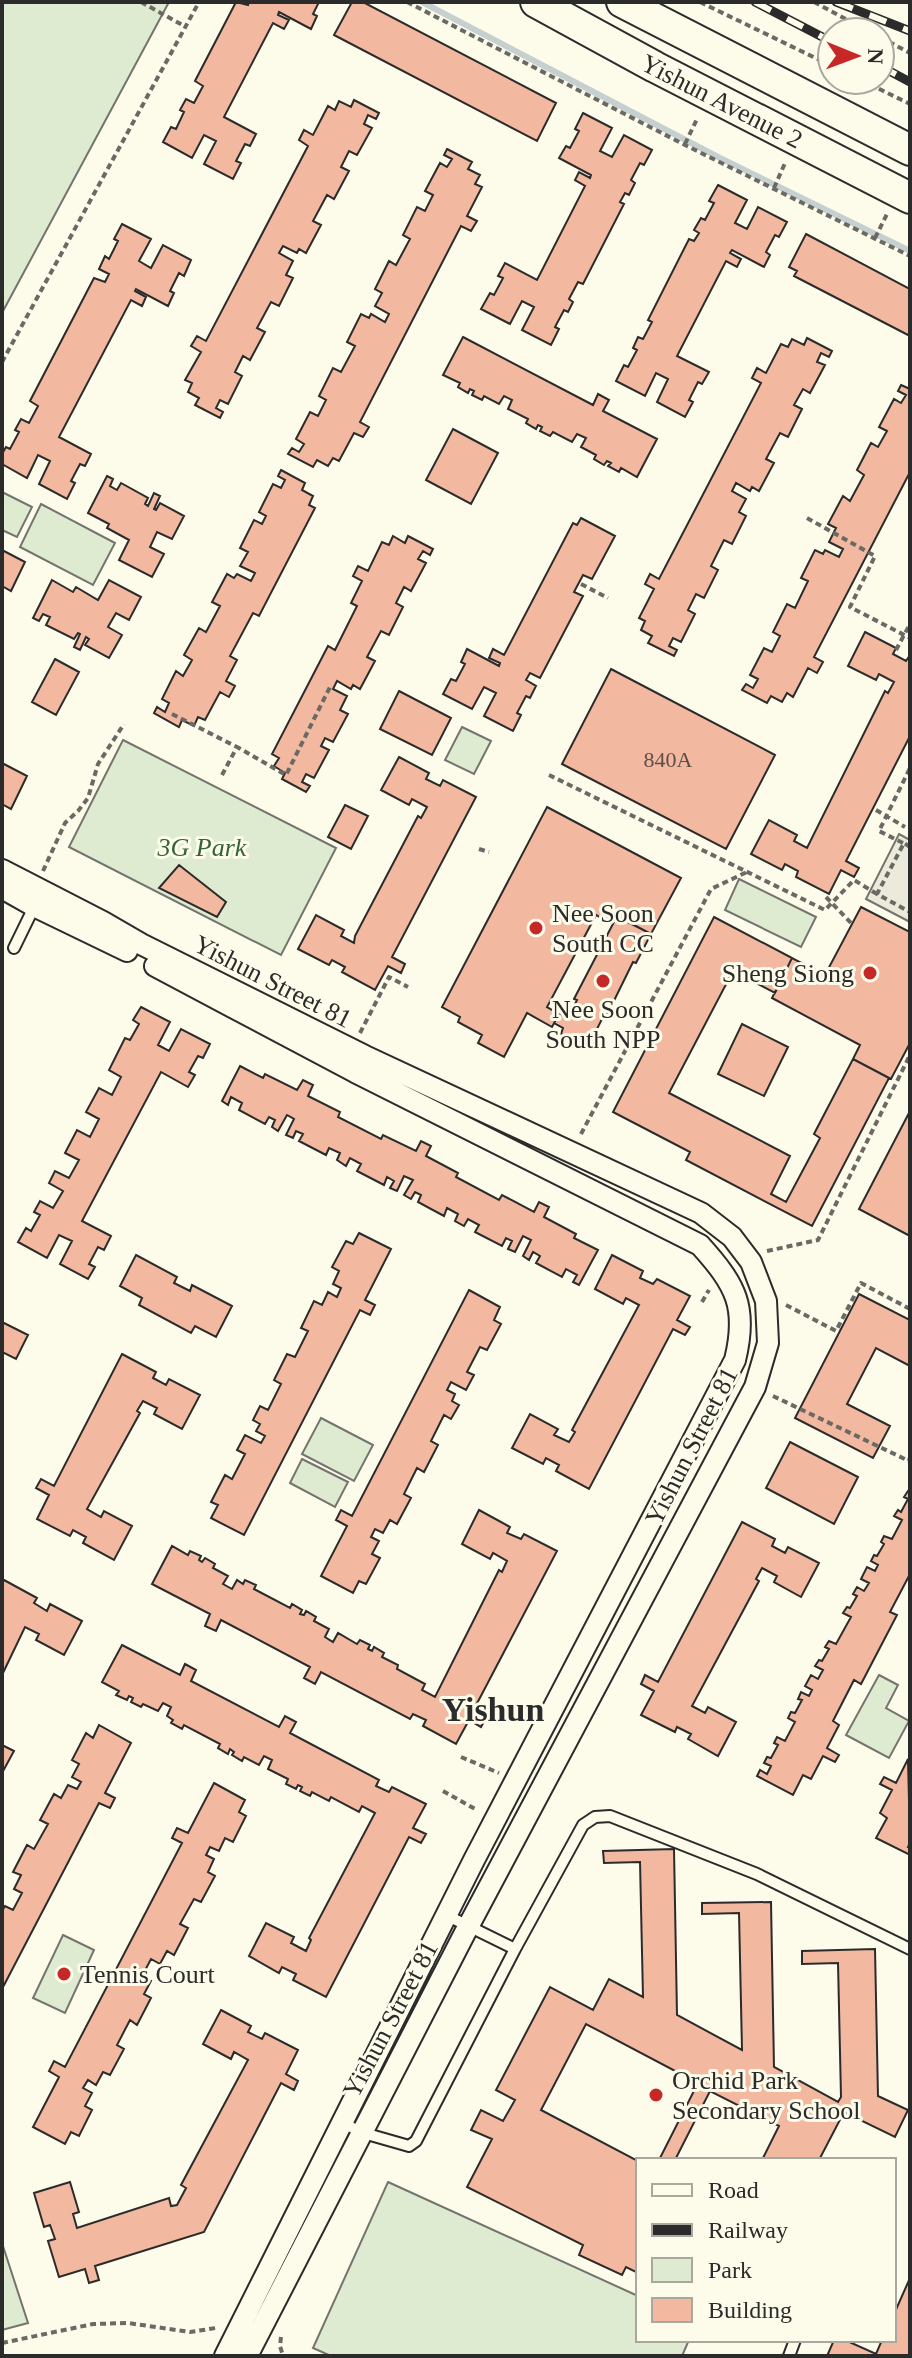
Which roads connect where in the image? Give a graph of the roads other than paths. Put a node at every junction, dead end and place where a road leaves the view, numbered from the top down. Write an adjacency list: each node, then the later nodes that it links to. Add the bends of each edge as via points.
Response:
1 (536, 2): 4 (main road, Yishun Avenue 2)
2 (622, 2): 3 (main road, Yishun Avenue 2)
3 (735, 60): 4 (main road, via 751,75 749,95); 5 (main road, Yishun Avenue 2)
4 (706, 108): 6 (main road, Yishun Avenue 2)
5 (910, 150)
6 (899, 206)
7 (5, 880): 8 (street, Yishun Street 81)
8 (39, 891): 9 (lane); 10 (street, Yishun Street 81, via 63,911)
9 (14, 948)
10 (138, 950): 11 (street, Yishun Street 81); 12 (street, Yishun Street 81)
11 (428, 1086): 12 (lane); 13 (street, Yishun Street 81)
12 (420, 1105): 14 (street, Yishun Street 81)
13 (520, 1129): 14 (lane); 16 (street, Yishun Street 81, via 713,1221 751,1262 766,1301 768,1343 755,1387)
14 (510, 1150): 15 (street, Yishun Street 81, via 700,1245 723,1271 739,1304 741,1335 735,1360)
15 (558, 1699): 16 (lane); 17 (street, Yishun Street 81)
16 (582, 1711): 18 (street, Yishun Street 81)
17 (494, 1797): 18 (lane); 19 (street, Yishun Street 81)
18 (527, 1815): 20 (street, Yishun Street 81)
19 (446, 1915): 20 (lane); 23 (street, Yishun Street 81)
20 (469, 1925): 21 (lane); 24 (street, Yishun Street 81)
21 (515, 1949): 22 (lane, via 583,1825 610,1816 757,1874); 24 (lane, via 416,2141 409,2146)
22 (910, 1949)
23 (342, 2122): 24 (lane); 25 (street, Yishun Street 81)
24 (360, 2132): 26 (street, Yishun Street 81)
25 (225, 2356)
26 (247, 2356)

